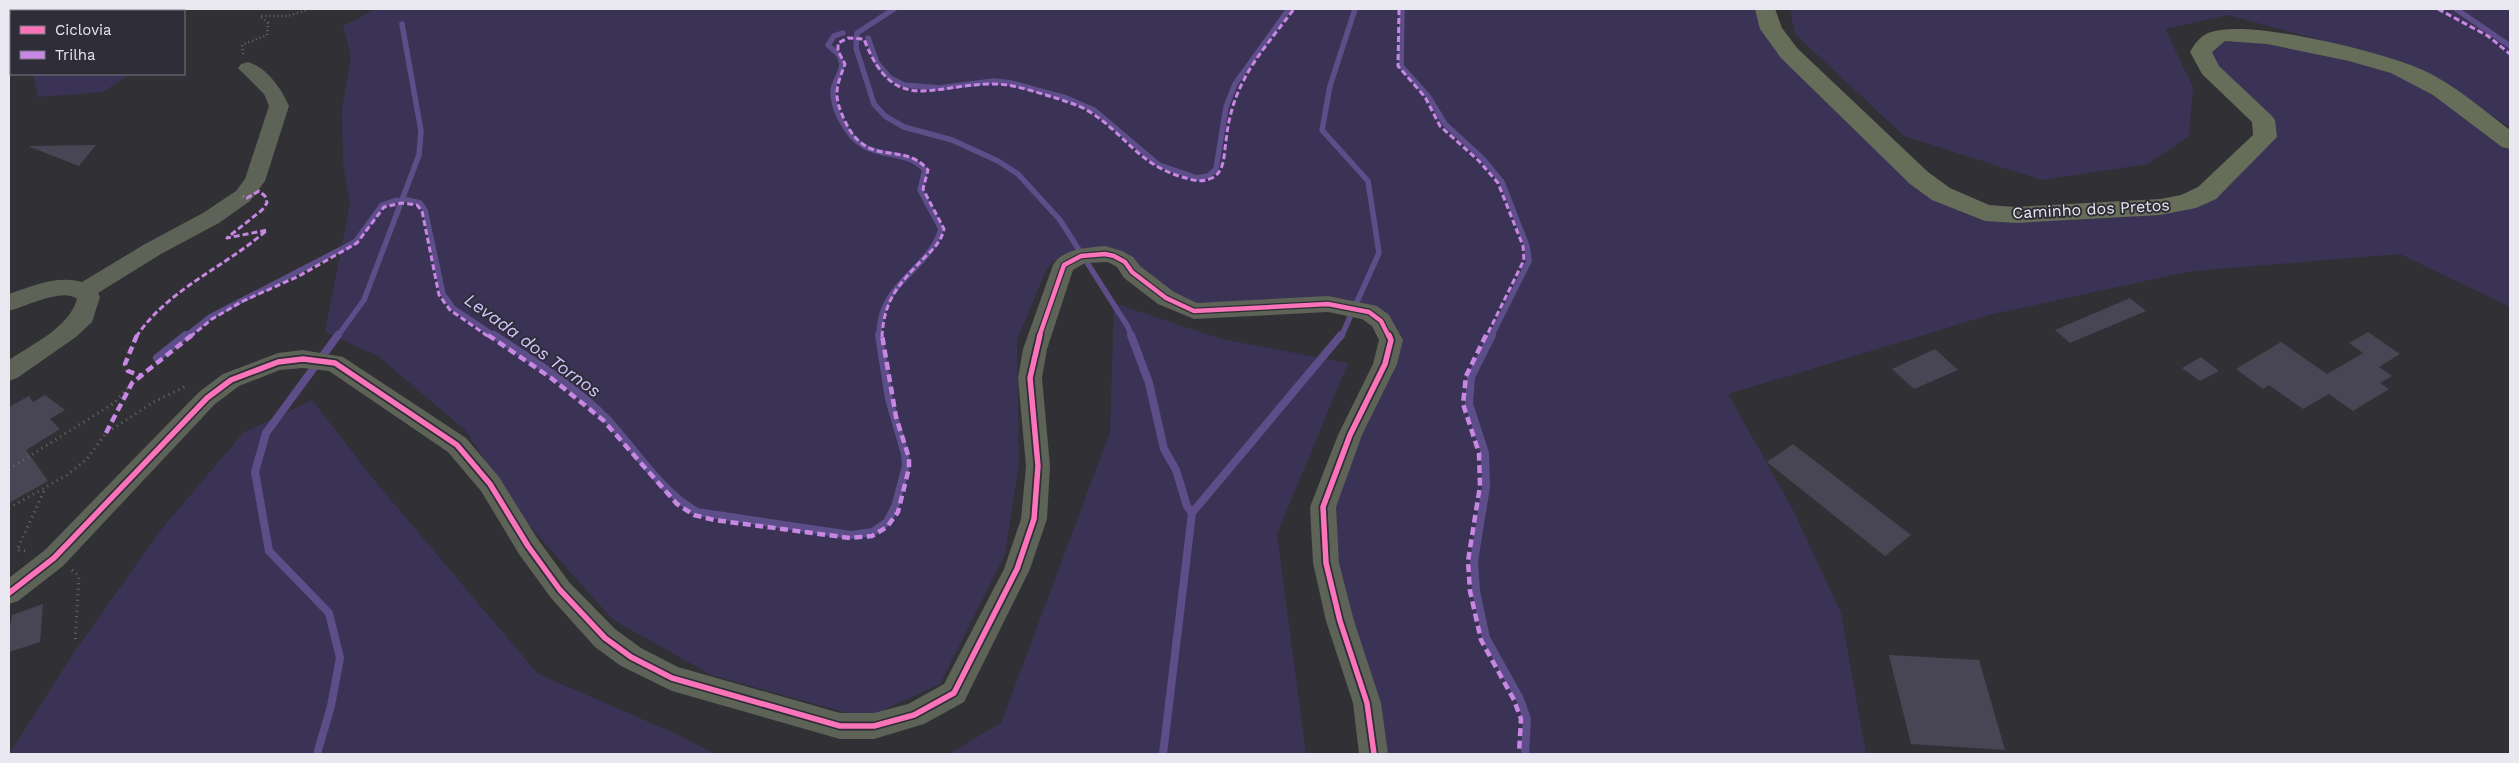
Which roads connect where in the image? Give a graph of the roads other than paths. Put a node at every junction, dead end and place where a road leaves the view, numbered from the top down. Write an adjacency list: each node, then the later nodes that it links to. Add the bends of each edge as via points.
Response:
1 (1765, 9): 3 (main road, Caminho dos Pretos, via 1771,29 1789,54 1919,178 1941,194 1985,213 2016,215 2160,207 2188,202 2208,193 2264,137 2262,120 2210,69 2201,52 2205,42 2218,36 2255,35 2396,67 2430,83)
2 (248, 68): 4 (street, via 271,88 279,106 255,181 243,196 212,218 153,249)
3 (2510, 142)
4 (85, 291): 5 (street, via 63,287); 6 (street, via 89,297 84,316 53,343)
5 (9, 303)
6 (9, 372)
7 (9, 593): 8 (street, via 43,555 207,398 231,380 278,362 303,359 330,361 458,445 490,484 560,590 605,638 630,658 672,678 840,726 874,726 914,715 954,693 1017,569 1034,519 1038,466 1030,378 1035,349 1064,265 1088,254 1105,254 1125,262 1132,272 1166,298 1194,311 1328,304 1369,312 1380,321 1391,340 1385,364 1350,435 1323,508 1326,563 1340,621 1367,702)
8 (1374, 754)

